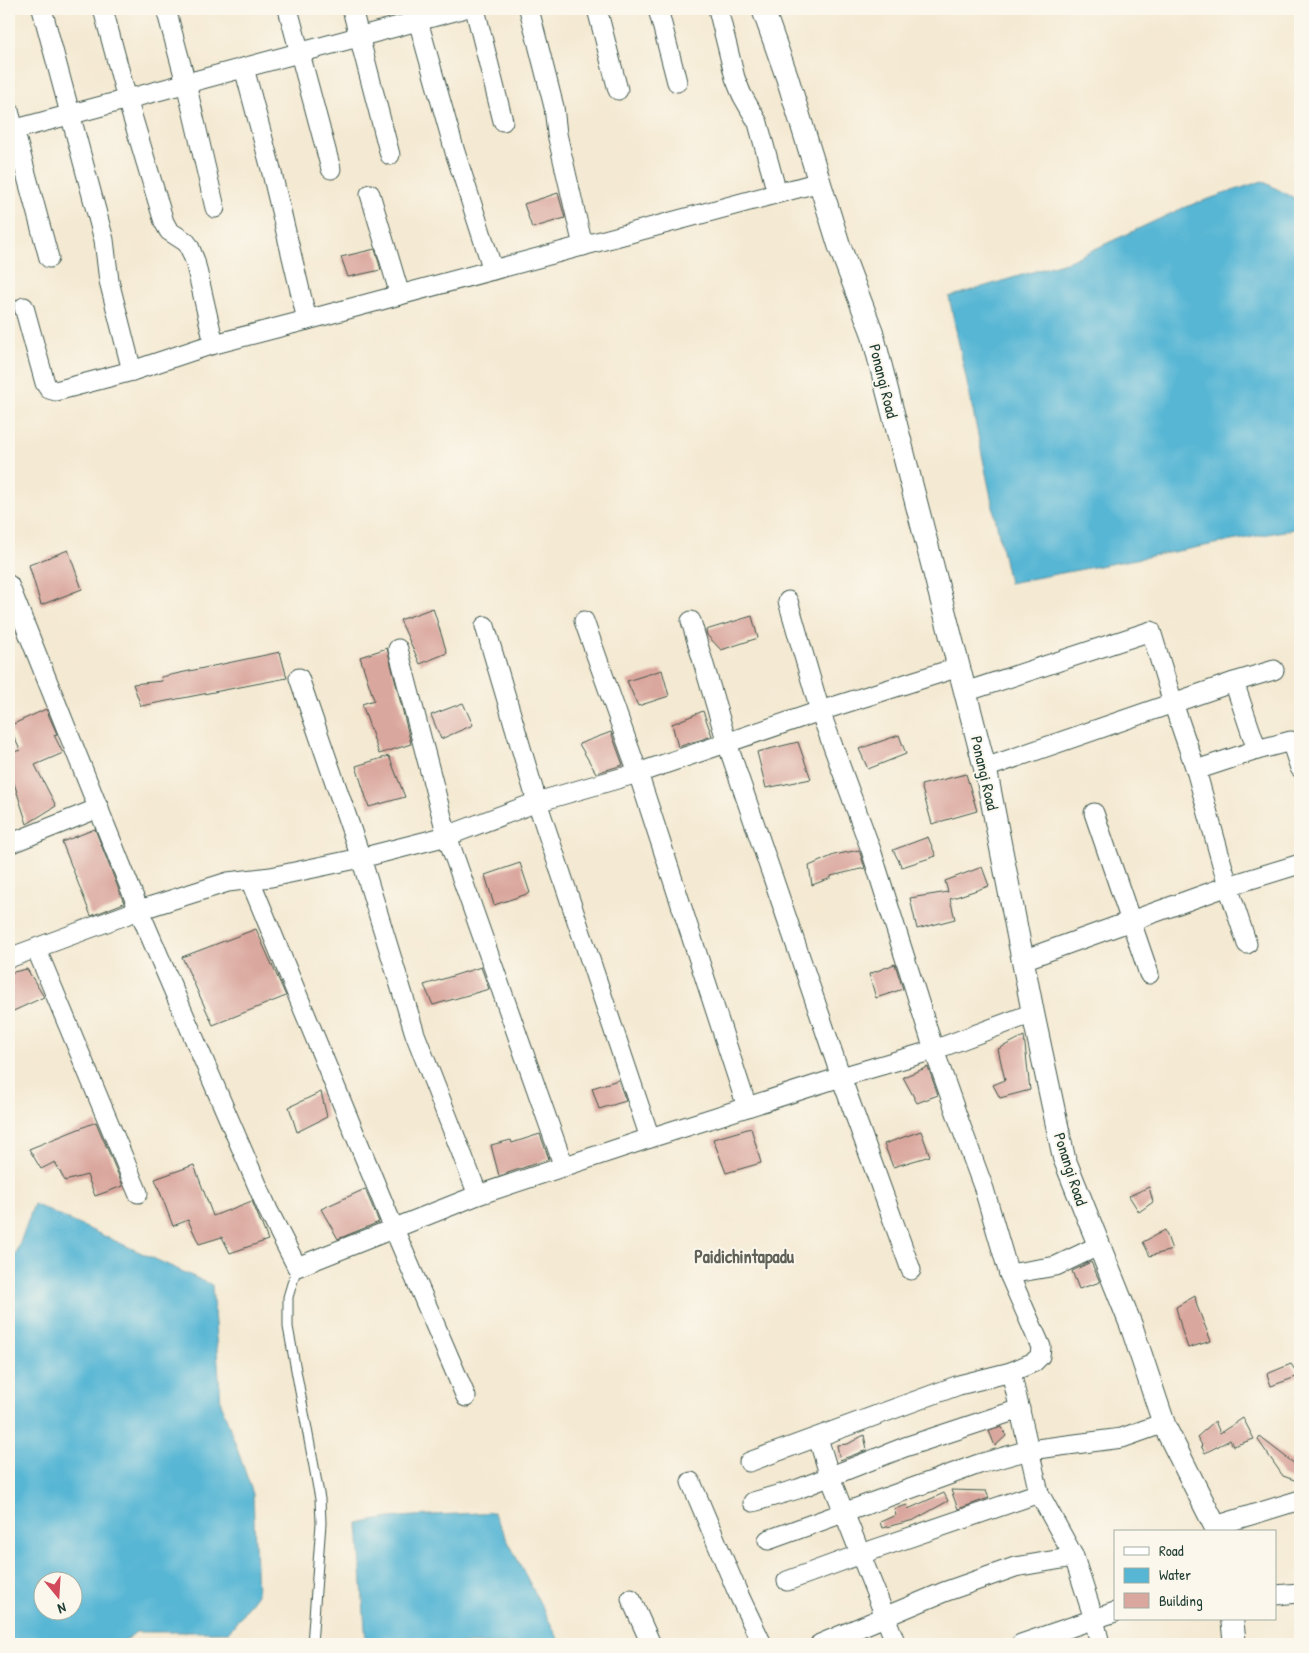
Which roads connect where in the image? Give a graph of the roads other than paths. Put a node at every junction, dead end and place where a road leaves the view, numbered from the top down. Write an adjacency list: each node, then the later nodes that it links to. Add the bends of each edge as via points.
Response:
1 (42, 9): 22 (street)
2 (103, 9): 20 (street)
3 (166, 9): 18 (street)
4 (288, 9): 15 (street)
5 (352, 9): 14 (street)
6 (462, 9): 13 (street)
7 (475, 9): 23 (street)
8 (528, 9): 31 (street, via 554,107 557,134)
9 (597, 9): 19 (street)
10 (658, 9): 17 (street)
11 (718, 9): 28 (street, via 735,78 758,123)
12 (763, 9): 27 (street, Ponangi Road)
13 (416, 15): 14 (street); 33 (street)
14 (360, 36): 15 (street); 25 (street)
15 (301, 52): 16 (street); 26 (street)
16 (244, 68): 18 (street); 36 (street)
17 (676, 82)
18 (186, 83): 20 (street); 30 (street)
19 (618, 90)
20 (127, 99): 22 (street); 37 (street, via 166,228 186,242 195,261)
21 (9, 111): 24 (street)
22 (71, 114): 24 (street); 38 (street, via 104,240 109,281)
23 (503, 122)
24 (11, 131): 32 (street)
25 (390, 155)
26 (331, 169)
27 (820, 182): 28 (street); 45 (street, Ponangi Road, via 839,245 872,332)
28 (777, 193): 31 (street)
29 (370, 194): 34 (street)
30 (215, 208)
31 (583, 246): 33 (street)
32 (49, 258)
33 (493, 270): 34 (street)
34 (400, 295): 36 (street)
35 (24, 307): 38 (street, via 49,389 56,391)
36 (307, 320): 37 (street)
37 (214, 344): 38 (street)
38 (132, 370)
39 (9, 585): 59 (street)
40 (788, 601): 51 (street)
41 (584, 621): 57 (street)
42 (691, 621): 52 (street)
43 (485, 626): 58 (street)
44 (398, 649): 61 (street)
45 (959, 667): 49 (street, Ponangi Road); 51 (street)
46 (1274, 670): 48 (street)
47 (299, 678): 63 (street)
48 (1234, 682): 50 (street); 53 (street)
49 (965, 692): 50 (street, via 1151,631); 54 (street, Ponangi Road)
50 (1173, 703): 54 (street); 56 (street)
51 (820, 711): 52 (street); 75 (street, via 871,850)
52 (727, 743): 57 (street); 76 (street)
53 (1257, 750): 55 (street, via 1291,741); 56 (street)
54 (985, 768): 72 (street, Ponangi Road)
55 (1300, 768)
56 (1196, 770): 66 (street)
57 (638, 773): 58 (street); 77 (street)
58 (537, 802): 61 (street); 78 (street)
59 (99, 808): 62 (street); 67 (street)
60 (1094, 813): 68 (street)
61 (448, 836): 63 (street); 79 (street)
62 (9, 844)
63 (361, 858): 65 (street); 81 (street, via 415,1034)
64 (1300, 864): 66 (street)
65 (250, 880): 67 (street, via 228,882); 82 (street)
66 (1228, 886): 68 (street); 69 (street)
67 (139, 910): 70 (street); 84 (street, via 268,1210)
68 (1130, 922): 72 (street); 73 (street)
69 (1247, 944)
70 (36, 948): 71 (street); 80 (street)
71 (9, 958)
72 (1023, 960): 74 (street, Ponangi Road)
73 (1149, 974)
74 (1033, 1013): 75 (street); 83 (street, Ponangi Road, via 1064,1158)
75 (934, 1050): 76 (street); 86 (street, via 984,1189)
76 (842, 1077): 77 (street); 85 (street)
77 (747, 1107): 78 (street)
78 (650, 1138): 79 (street)
79 (564, 1167): 81 (street)
80 (138, 1193)
81 (478, 1195): 82 (street)
82 (394, 1229): 84 (street); 88 (street)
83 (1098, 1246): 86 (street, via 1056,1266); 90 (street, Ponangi Road, via 1131,1325)
84 (297, 1267): 112 (lane, via 288,1297 288,1326 322,1522)
85 (911, 1270)
86 (1009, 1274): 87 (street, via 1041,1347 1040,1356 1034,1362)
87 (1011, 1372): 89 (street); 91 (street, via 894,1407)
88 (466, 1397)
89 (1020, 1409): 92 (street); 94 (street, via 905,1447)
90 (1164, 1423): 92 (street, via 1122,1438); 100 (street, Ponangi Road)
91 (818, 1438): 93 (street); 94 (street)
92 (1029, 1450): 96 (street); 99 (street, via 979,1464)
93 (749, 1462)
94 (830, 1477): 98 (street); 99 (street)
95 (691, 1482): 114 (street)
96 (1039, 1493): 102 (street); 103 (street)
97 (1300, 1500): 100 (street)
98 (753, 1502)
99 (845, 1512): 101 (street); 102 (street)
100 (1216, 1529)
101 (768, 1540)
102 (861, 1554): 104 (street); 109 (street)
103 (1074, 1557): 109 (street, via 1015,1567); 110 (street)
104 (787, 1581)
105 (1300, 1593): 106 (street)
106 (1276, 1595)
107 (631, 1599): 113 (street)
108 (1114, 1612): 110 (street)
109 (886, 1616): 115 (street); 116 (street)
110 (1094, 1619): 117 (street); 118 (street)
111 (1232, 1620): 119 (street)
112 (312, 1644)
113 (651, 1644)
114 (762, 1644)
115 (820, 1644)
116 (896, 1644)
117 (1021, 1644)
118 (1100, 1644)
119 (1235, 1644)

